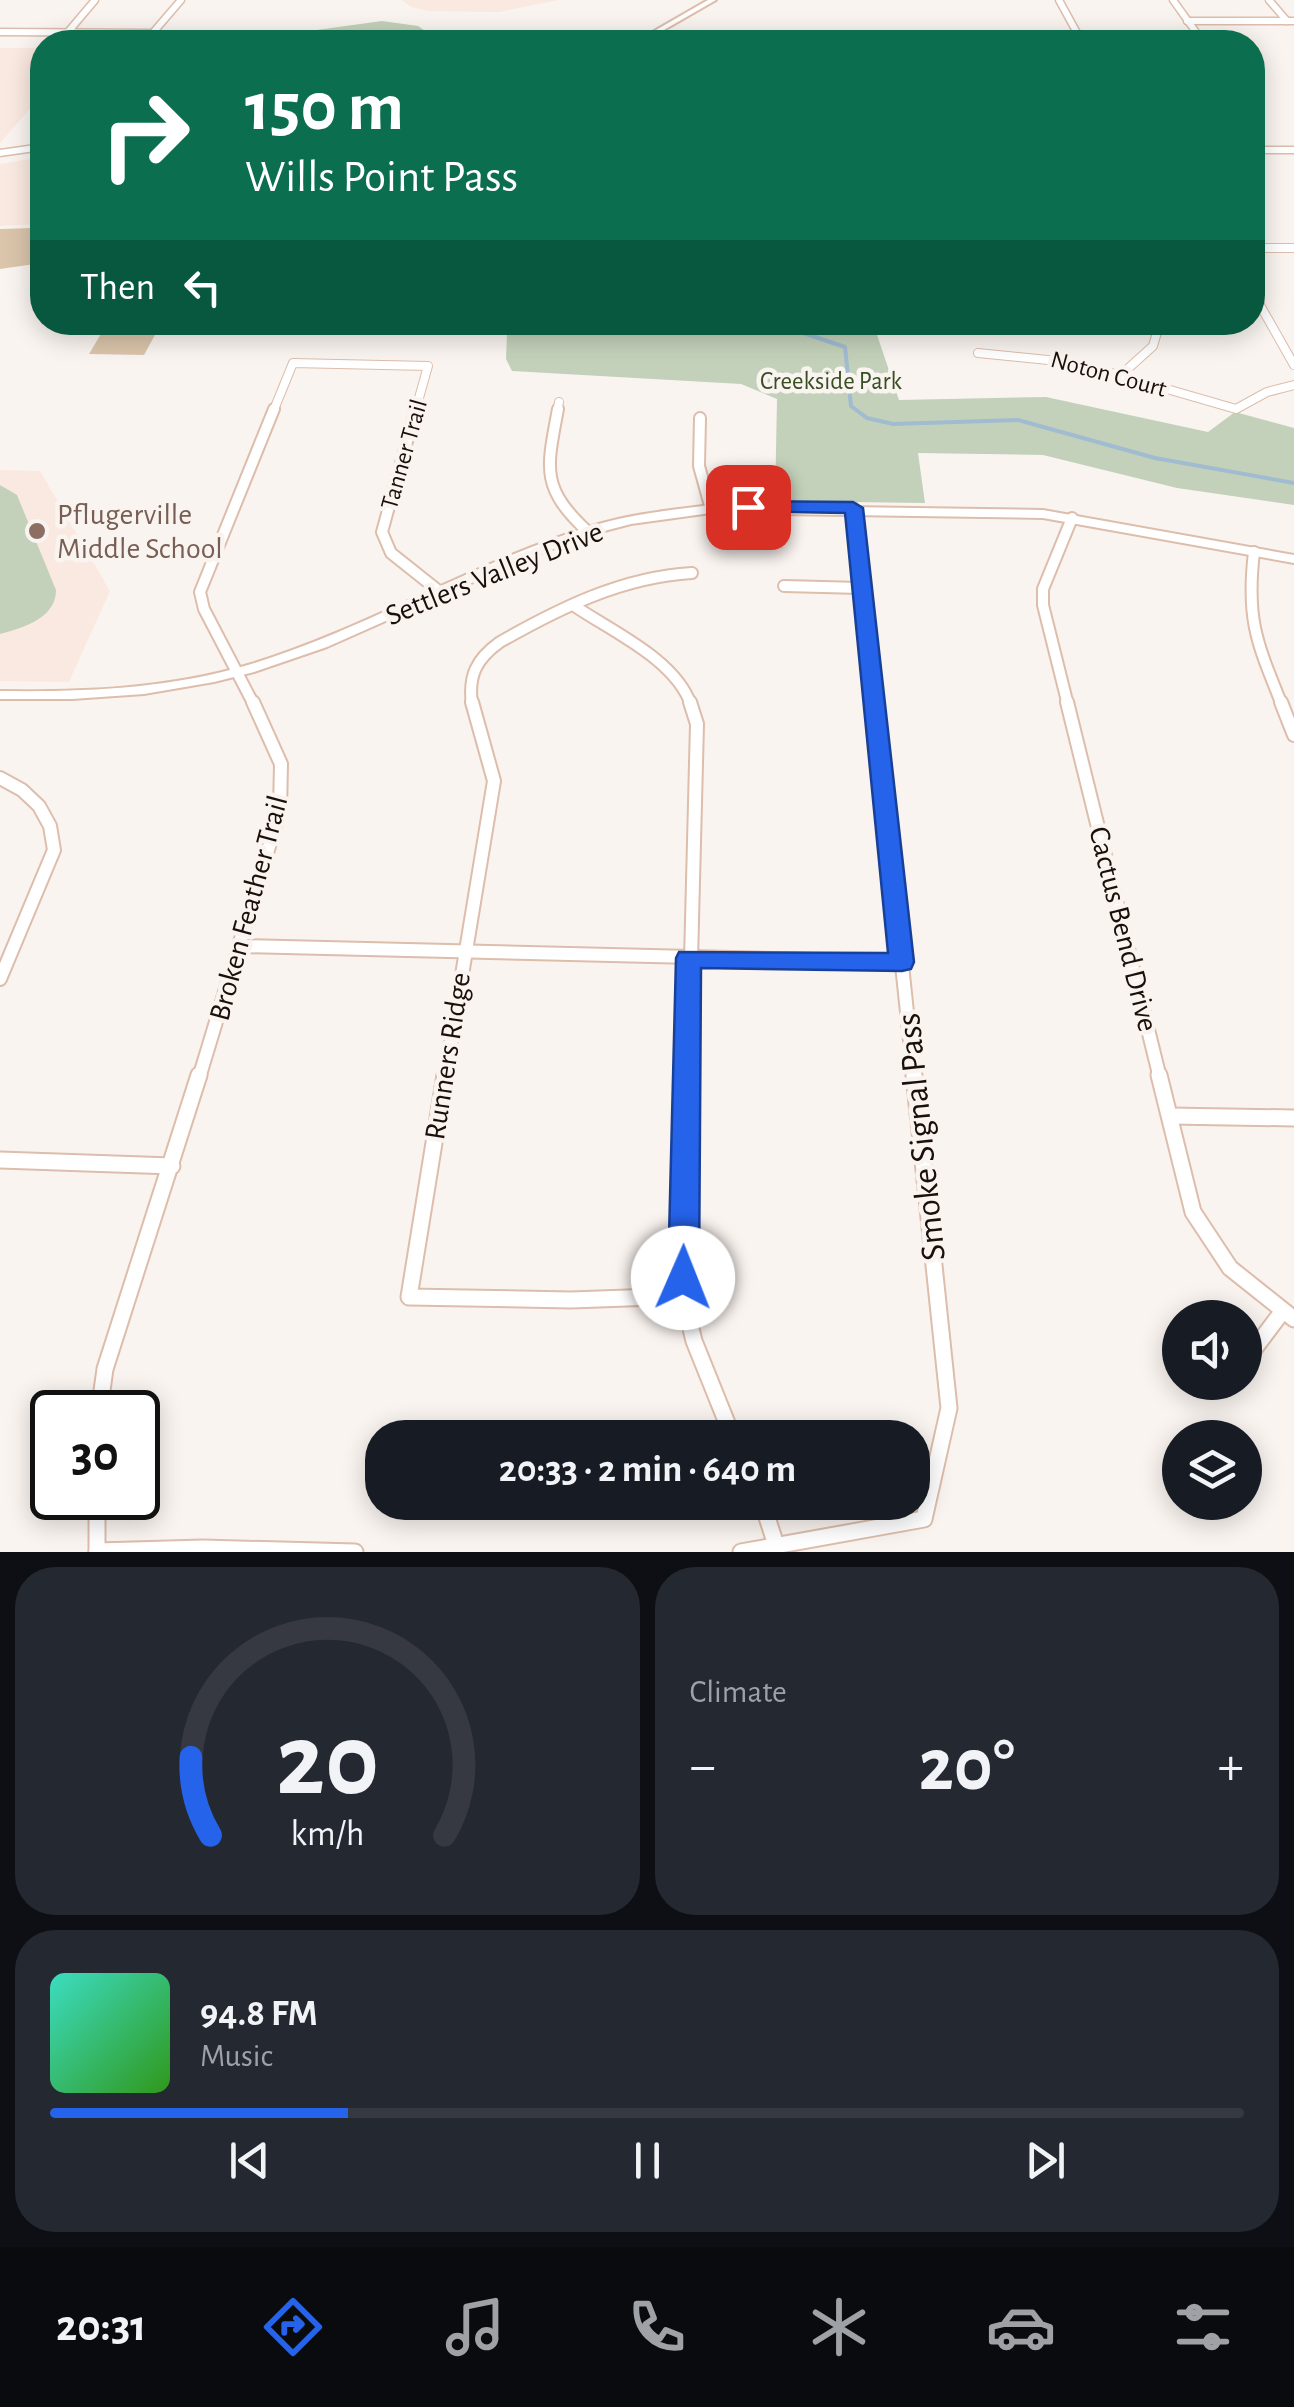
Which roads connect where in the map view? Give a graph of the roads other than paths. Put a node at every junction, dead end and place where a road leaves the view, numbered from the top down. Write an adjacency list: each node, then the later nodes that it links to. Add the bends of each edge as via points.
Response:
1 (95, 0): 9 (street)
2 (181, 0): 10 (street)
3 (713, 0): 11 (street)
4 (1059, 0): 12 (street)
5 (1173, 0): 7 (street)
6 (1269, 0): 8 (street)
7 (1188, 21): 8 (street); 13 (street)
8 (1290, 21)
9 (70, 30)
10 (156, 30)
11 (660, 30)
12 (1075, 30)
13 (1194, 30)
14 (0, 32): 15 (street)
15 (30, 32)
16 (1265, 148): 18 (main road)
17 (30, 150): 19 (main road)
18 (1294, 150)
19 (0, 154)
20 (1265, 248): 21 (street)
21 (1294, 248)
22 (1265, 314): 26 (street)
23 (1158, 335): 27 (street)
24 (978, 353): 27 (street, Noton Court, via 1040,355)
25 (293, 363): 40 (street, Tanner Trail, via 428,366 382,532 391,553); 42 (street, Broken Feather Trail, via 202,583 204,610)
26 (1294, 364)
27 (1122, 374): 28 (street, Noton Court, via 1236,409)
28 (1294, 384)
29 (559, 402): 34 (street, via 548,488)
30 (700, 418): 32 (street, via 699,466)
31 (853, 508): 32 (street, Settlers Valley Drive); 33 (street, Settlers Valley Drive); 39 (street, Smoke Signal Pass)
32 (711, 509): 34 (street, Settlers Valley Drive)
33 (1072, 518): 35 (street, Settlers Valley Drive); 51 (street, Cactus Bend Drive, via 1043,589 1043,605)
34 (587, 531): 40 (street, Settlers Valley Drive)
35 (1254, 552): 36 (street, Settlers Valley Drive); 44 (street, via 1253,634)
36 (1294, 558)
37 (692, 574): 41 (street, via 653,574)
38 (784, 586): 39 (street)
39 (861, 588): 49 (street, Smoke Signal Pass)
40 (440, 592): 42 (street, Settlers Valley Drive, via 328,642)
41 (576, 606): 47 (street, Runners Ridge, via 502,640 472,673 470,692 494,780); 48 (street, via 658,662 687,693 696,724)
42 (236, 673): 43 (street, Settlers Valley Drive, via 124,692); 46 (street, Broken Feather Trail, via 273,742 282,784)
43 (0, 695)
44 (1294, 736)
45 (0, 778): 50 (street, via 29,794 54,835 51,865)
46 (240, 946): 47 (street); 54 (street, Broken Feather Trail)
47 (464, 953): 48 (street); 55 (street, Runners Ridge, via 409,1297)
48 (688, 958): 49 (street); 55 (street)
49 (902, 962): 62 (street, Smoke Signal Pass, via 948,1408 924,1519)
50 (1, 975)
51 (1170, 1116): 52 (street); 56 (street, Cactus Bend Drive, via 1193,1212 1230,1268)
52 (1294, 1118)
53 (0, 1160): 54 (street)
54 (172, 1166): 58 (street, Broken Feather Trail)
55 (683, 1296): 59 (street)
56 (1288, 1316): 57 (street)
57 (1262, 1343)
58 (102, 1390)
59 (725, 1420)
60 (97, 1520): 63 (street)
61 (768, 1520): 62 (street)
62 (777, 1549): 65 (street, Smoke Signal Pass)
63 (96, 1552): 64 (street)
64 (355, 1552)
65 (741, 1552)

